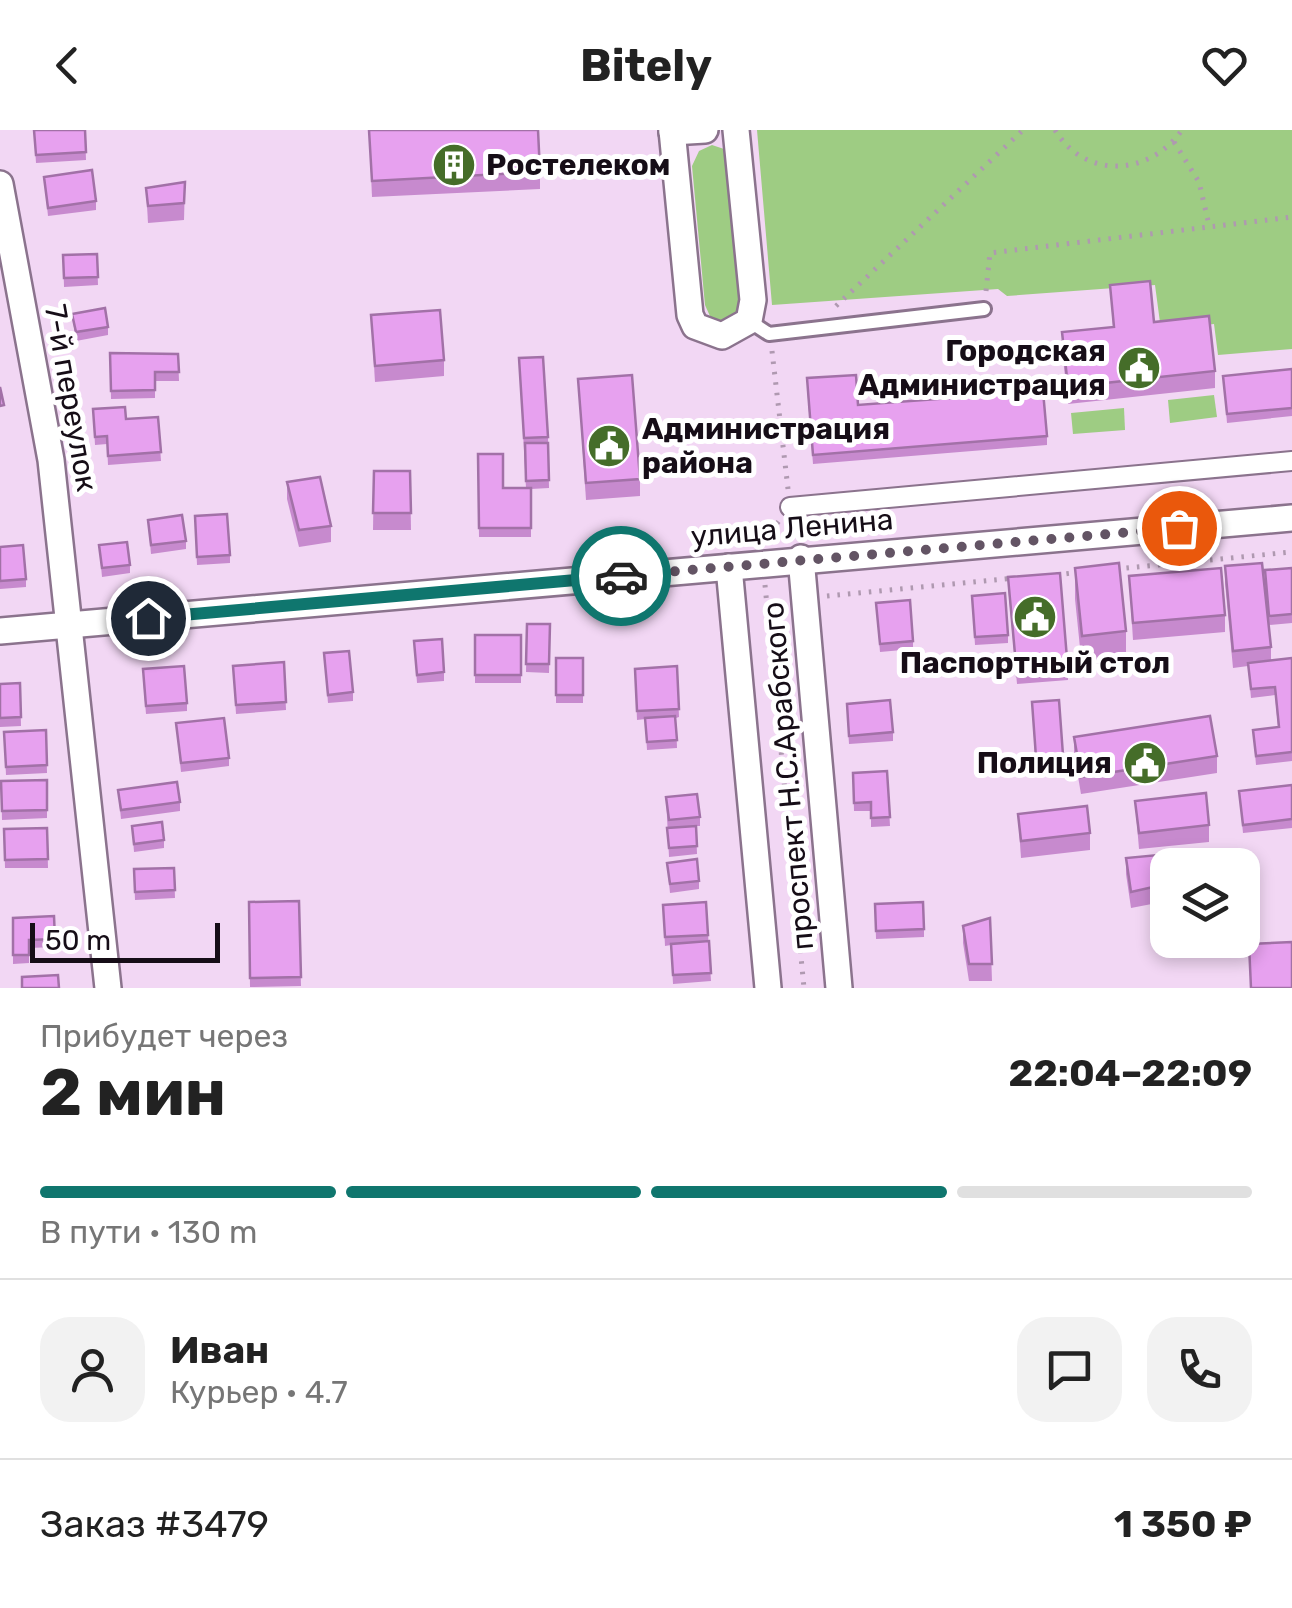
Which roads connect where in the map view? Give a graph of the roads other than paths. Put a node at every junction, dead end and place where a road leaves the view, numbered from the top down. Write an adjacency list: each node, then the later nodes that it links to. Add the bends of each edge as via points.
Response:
1 (705, 130): 3 (street)
2 (736, 130): 6 (street)
3 (672, 131): 6 (street, via 690,316 695,326 722,336)
4 (0, 184): 12 (street, 7-й переулок, via 51,460)
5 (984, 309): 6 (lane, via 826,327)
6 (759, 327)
7 (1292, 461): 8 (street)
8 (790, 507)
9 (1292, 518): 10 (street, улица Ленина)
10 (801, 558): 11 (street, улица Ленина); 16 (street, проспект Н.С.Арабского)
11 (729, 567): 12 (street, улица Ленина); 15 (street, проспект Н.С.Арабского)
12 (71, 625): 13 (street, улица Ленина); 14 (street, 7-й переулок)
13 (0, 631)
14 (108, 988)
15 (768, 988)
16 (839, 988)

